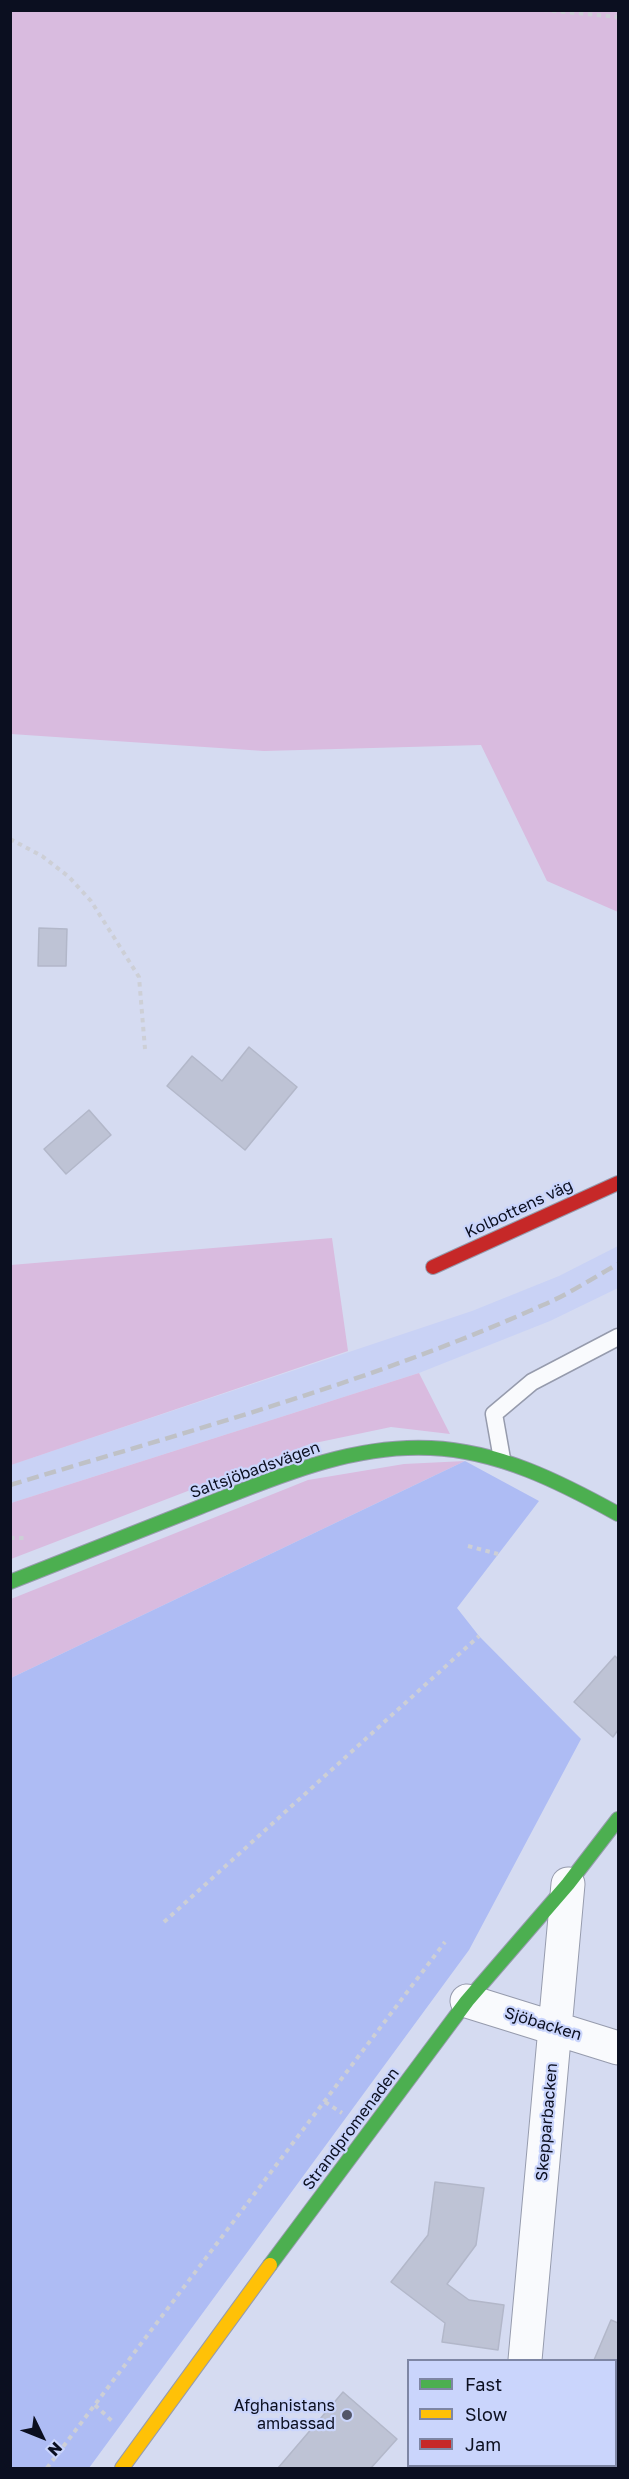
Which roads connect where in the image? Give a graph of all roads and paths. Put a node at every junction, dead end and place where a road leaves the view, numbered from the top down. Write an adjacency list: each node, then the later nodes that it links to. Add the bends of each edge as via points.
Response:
1 (543, 10): 2 (path)
2 (618, 18)
3 (10, 839): 4 (path, via 51,863 91,901 138,977)
4 (145, 1049)
5 (618, 1183): 6 (street, Kolbottens väg)
6 (433, 1267)
7 (618, 1337): 8 (lane, via 532,1382 494,1414)
8 (502, 1460): 9 (street, Saltsjöbadsvägen, via 564,1483); 12 (street, Saltsjöbadsvägen, via 432,1448 383,1449 315,1463)
9 (618, 1514)
10 (468, 1545): 11 (path)
11 (498, 1554)
12 (10, 1582)
13 (479, 1636): 16 (path)
14 (618, 1819): 15 (street, Strandpromenaden)
15 (568, 1884): 18 (street, Strandpromenaden); 19 (street, Skepparbacken)
16 (164, 1922)
17 (445, 1942): 21 (path)
18 (467, 2001): 19 (street, Sjöbacken); 27 (street, Strandpromenaden)
19 (555, 2027): 20 (street, Sjöbacken); 23 (street, Skepparbacken)
20 (618, 2048)
21 (325, 2102): 22 (path); 24 (path)
22 (347, 2117)
23 (525, 2359)
24 (95, 2405): 25 (path); 26 (path)
25 (119, 2427)
26 (47, 2469)
27 (122, 2469)

